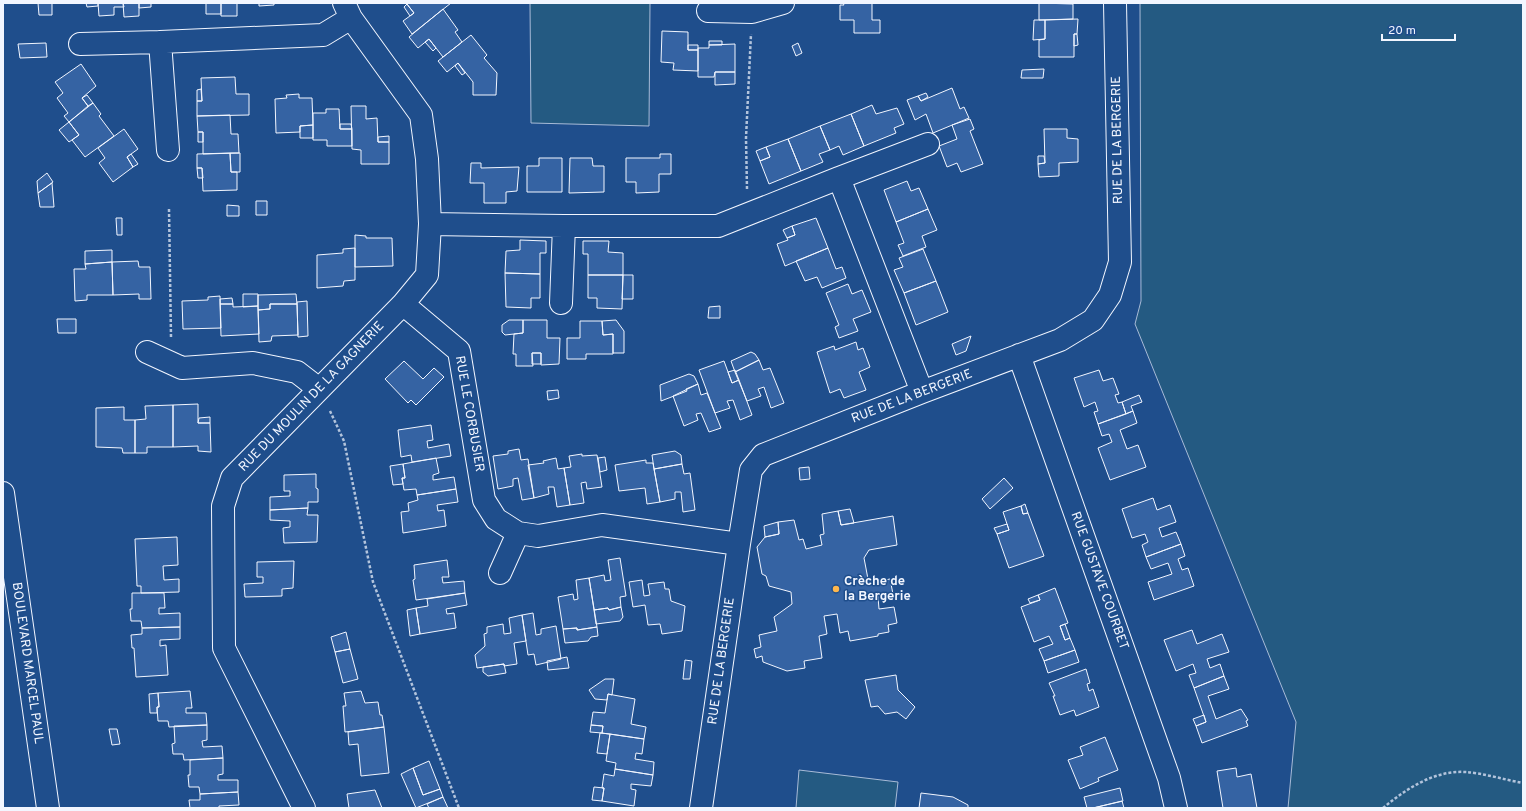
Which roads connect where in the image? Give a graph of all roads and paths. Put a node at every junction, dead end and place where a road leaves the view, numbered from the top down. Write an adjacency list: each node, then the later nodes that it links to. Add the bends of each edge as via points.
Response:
1 (784, 3): 5 (street)
2 (1115, 3): 18 (street, RUE DE LA BERGERIE, via 1120,262 1110,295 1093,320 1060,340)
3 (348, 10): 6 (street, via 323,35); 13 (street, RUE DU MOULIN DE LA GAGNERIE, via 421,115 427,159)
4 (708, 11): 5 (street)
5 (752, 12): 12 (path, via 746,138 747,192)
6 (160, 42): 7 (street); 9 (street)
7 (80, 44)
8 (928, 144): 10 (street)
9 (168, 150)
10 (839, 178): 12 (street); 21 (street)
11 (169, 209): 19 (path)
12 (755, 213): 14 (street, via 718,226)
13 (430, 224): 14 (street); 16 (street, RUE DU MOULIN DE LA GAGNERIE, via 427,275)
14 (564, 226): 15 (street)
15 (561, 303)
16 (402, 304): 20 (street, RUE DU MOULIN DE LA GAGNERIE); 23 (street, RUE LE CORBUSIER, via 459,351 484,500 496,518)
17 (148, 352): 19 (street)
18 (1019, 355): 21 (street, RUE DE LA BERGERIE); 31 (street, RUE GUSTAVE COURBET, via 1169,778)
19 (172, 363): 20 (street, via 182,368 253,363 297,372)
20 (319, 389): 28 (street, RUE DU MOULIN DE LA GAGNERIE, via 232,478 223,506 224,648); 29 (path, via 344,441 373,582)
21 (922, 392): 24 (street, RUE DE LA BERGERIE, via 763,455 751,470)
22 (3, 494): 27 (street, BOULEVARD MARCEL PAUL)
23 (518, 533): 24 (street, RUE LE CORBUSIER, via 538,536 602,525); 25 (street)
24 (739, 544): 30 (street, RUE DE LA BERGERIE)
25 (500, 573)
26 (1523, 783): 32 (path, via 1465,772 1435,775 1401,793)
27 (48, 808)
28 (304, 808)
29 (459, 808)
30 (701, 808)
31 (1176, 808)
32 (1383, 808)

